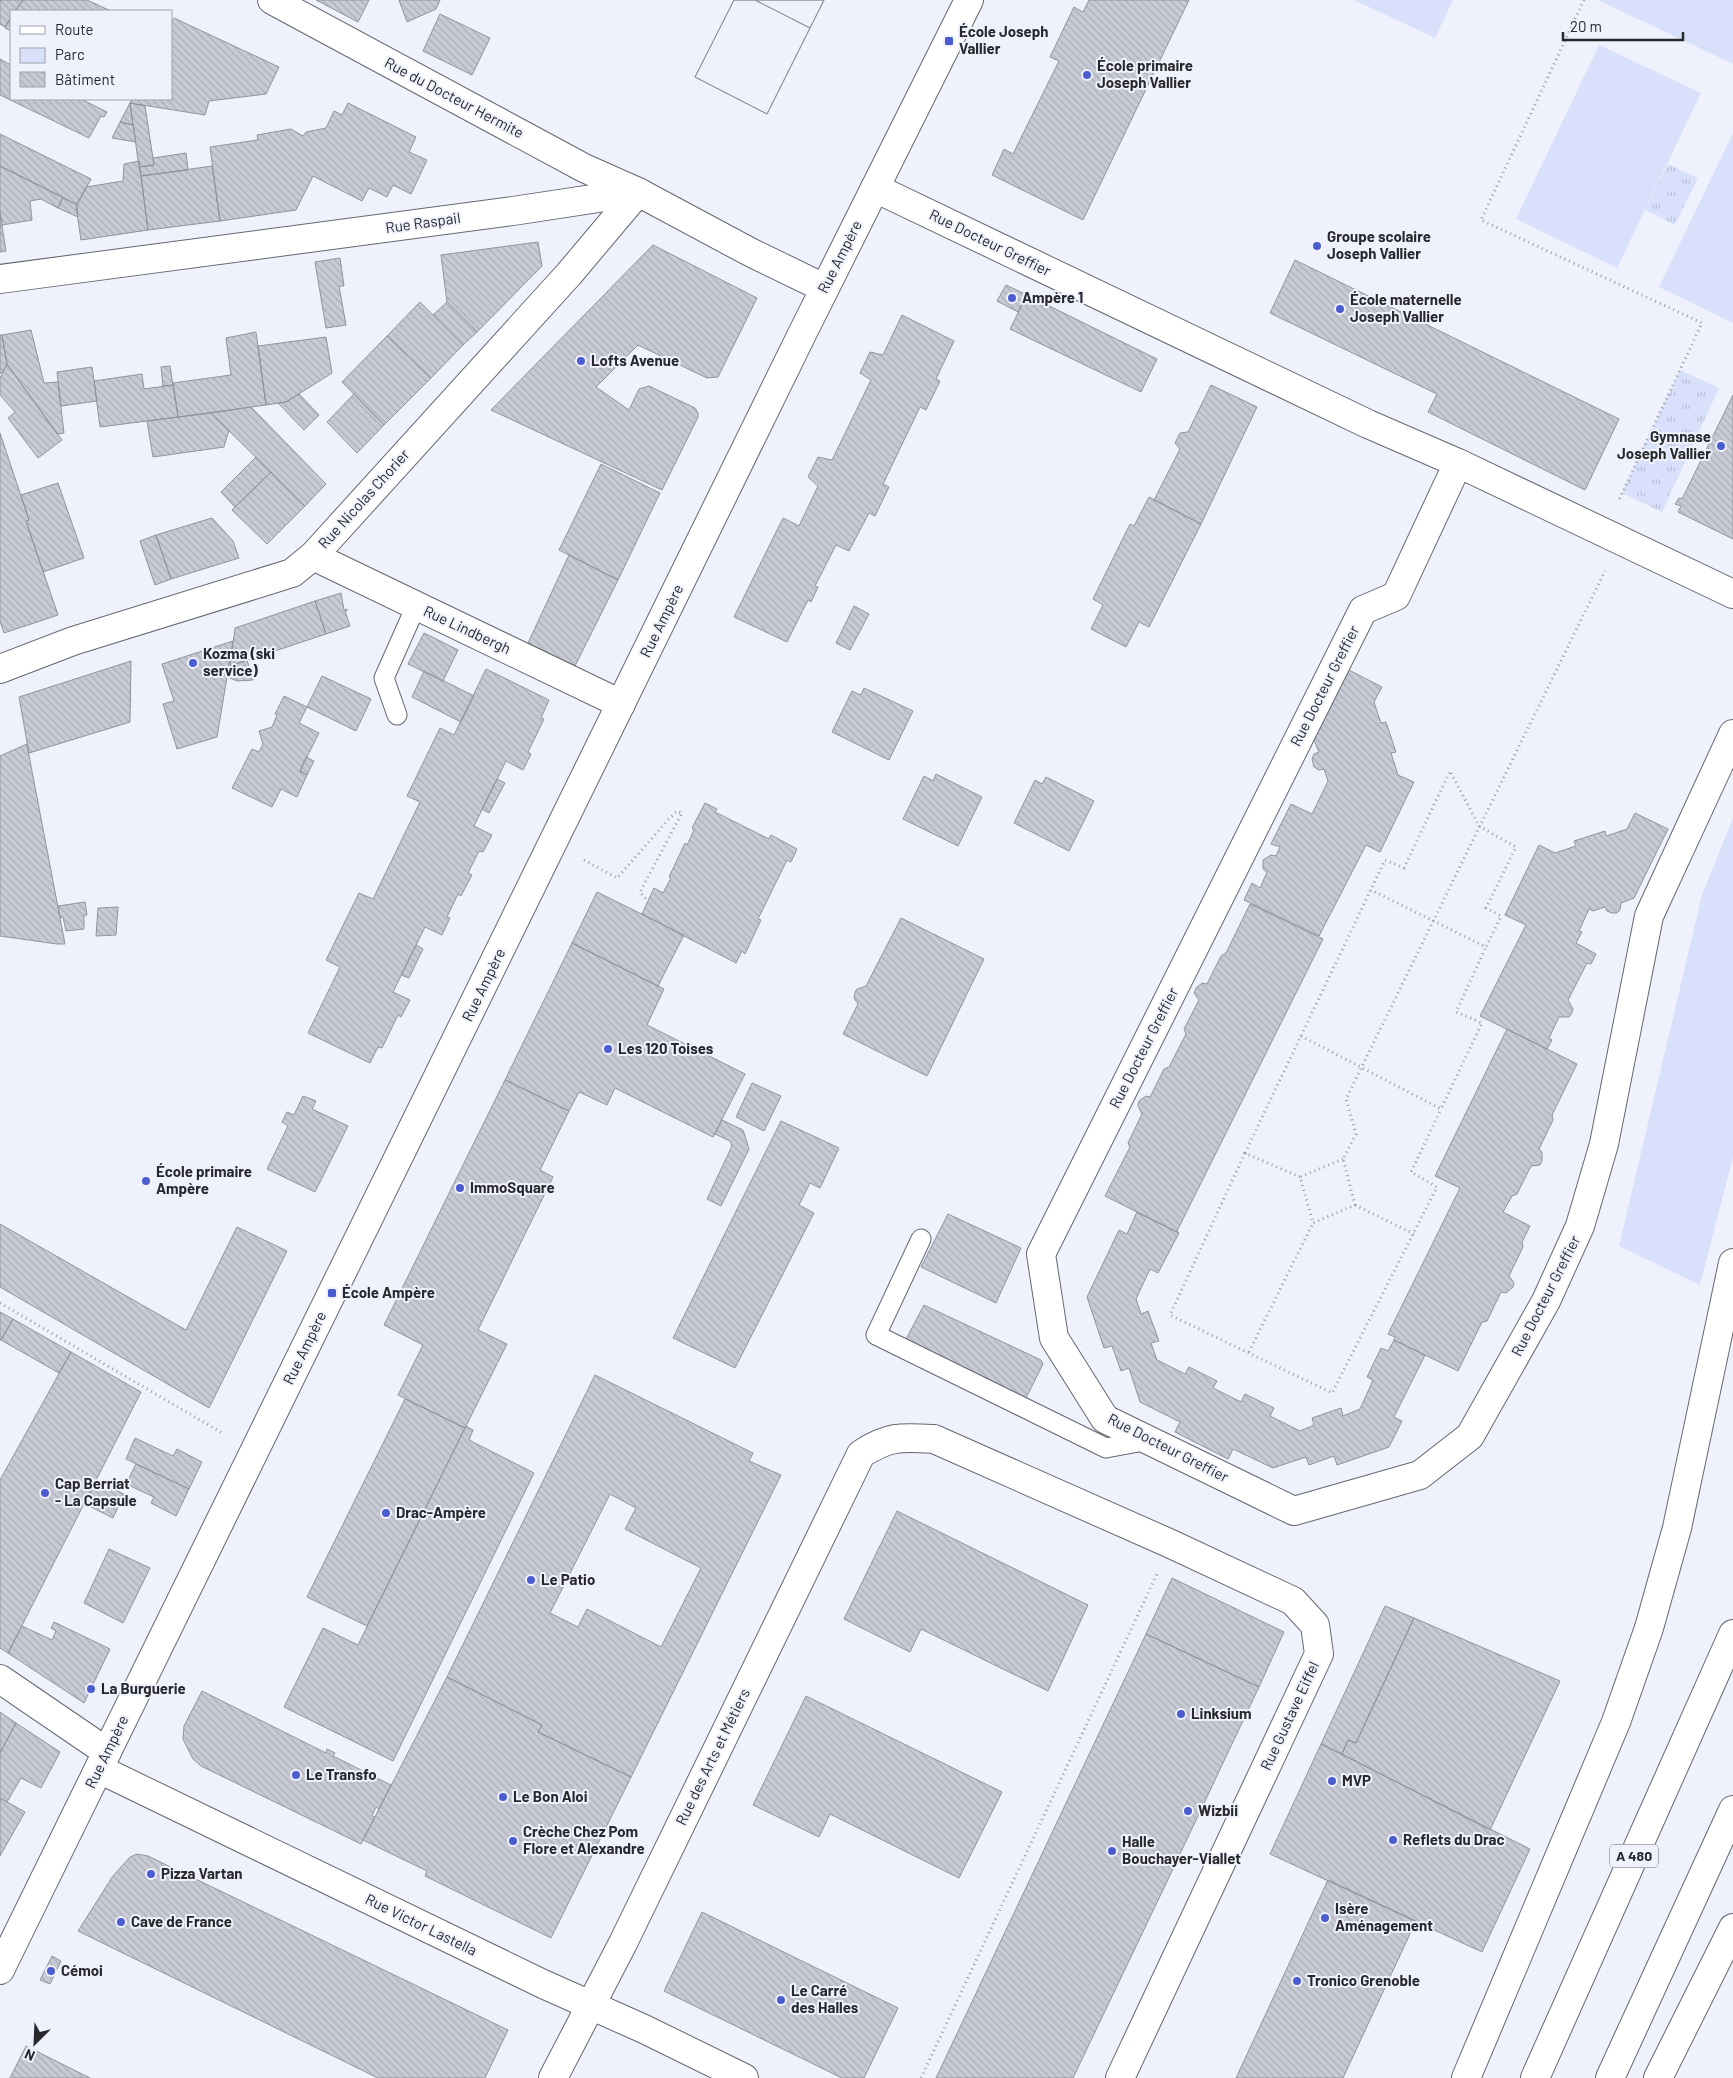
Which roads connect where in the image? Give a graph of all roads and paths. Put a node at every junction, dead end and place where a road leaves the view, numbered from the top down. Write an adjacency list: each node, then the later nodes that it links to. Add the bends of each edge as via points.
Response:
1 (969, 0): 4 (main road, Rue Ampère)
2 (1584, 0): 9 (path, via 1481,220 1702,323)
3 (288, 3): 5 (main road, Rue du Docteur Hermite, via 584,168)
4 (875, 188): 7 (main road, Rue Ampère); 8 (main road, Rue Docteur Greffier)
5 (638, 192): 6 (main road, Rue Raspail); 7 (main road); 10 (main road, Rue Nicolas Chorier, via 569,274)
6 (0, 279)
7 (824, 288): 14 (main road, Rue Ampère)
8 (1458, 464): 9 (main road, Rue Docteur Greffier); 36 (main road, Rue Docteur Greffier, via 1396,596 1363,610 1042,1254 1054,1338 1105,1419)
9 (1612, 538): 11 (main road, Rue Docteur Greffier); 17 (path, via 1522,744)
10 (313, 556): 12 (main road, Rue Lindbergh); 13 (main road, Rue Nicolas Chorier, via 292,573 74,641)
11 (1733, 594)
12 (416, 606): 14 (main road, Rue Lindbergh); 15 (lane, via 384,678)
13 (0, 669)
14 (621, 704): 18 (main road, Rue Ampère)
15 (397, 715)
16 (1733, 734): 36 (main road, Rue Docteur Greffier, via 1649,916 1604,1144 1580,1226 1546,1301 1470,1436 1420,1475 1294,1511)
17 (1479, 826): 19 (path, via 1450,771 1404,868 1385,860); 21 (path); 22 (path, via 1516,847 1486,908 1501,916)
18 (552, 845): 20 (path, via 617,878 677,811 682,814 640,892); 38 (main road, Rue Ampère)
19 (1371, 890): 21 (path); 23 (path)
20 (648, 901)
21 (1434, 922): 22 (path); 24 (path)
22 (1486, 947): 25 (path, via 1456,1012 1482,1023)
23 (1300, 1036): 24 (path); 26 (path)
24 (1361, 1068): 25 (path); 27 (path, via 1346,1099 1356,1134)
25 (1441, 1109): 31 (path, via 1412,1172 1437,1187)
26 (1245, 1153): 28 (path); 35 (path, via 1170,1315)
27 (1343, 1159): 28 (path); 29 (path)
28 (1300, 1177): 30 (path)
29 (1355, 1205): 30 (path); 31 (path)
30 (1313, 1223): 35 (path)
31 (1414, 1234): 35 (path, via 1332,1393)
32 (921, 1239): 36 (lane, via 876,1335 1106,1448)
33 (1733, 1263): 51 (main road, via 1676,1528 1649,1628 1616,1722)
34 (0, 1303): 38 (path)
35 (1249, 1352)
36 (1149, 1440)
37 (879, 1442): 39 (main road, Rue Gustave Eiffel, via 901,1437 934,1440); 46 (main road, Rue des Arts et Métiers, via 860,1454)
38 (254, 1452): 42 (main road, Rue Ampère)
39 (1171, 1544): 49 (path); 50 (main road, Rue Gustave Eiffel, via 1293,1601 1315,1625 1319,1654)
40 (1733, 1634): 52 (main road, A 480)
41 (0, 1679): 42 (main road, Rue Victor Lastella)
42 (103, 1760): 45 (main road, Rue Ampère); 46 (main road, Rue Victor Lastella, via 522,1974)
43 (1733, 1810): 53 (main road)
44 (1733, 1928): 54 (main road)
45 (0, 1970)
46 (591, 2005): 47 (main road, Rue des Arts et Métiers); 48 (main road, Rue Victor Lastella)
47 (553, 2078)
48 (744, 2078)
49 (921, 2078)
50 (1120, 2078)
51 (1466, 2078)
52 (1535, 2078)
53 (1610, 2078)
54 (1658, 2078)

